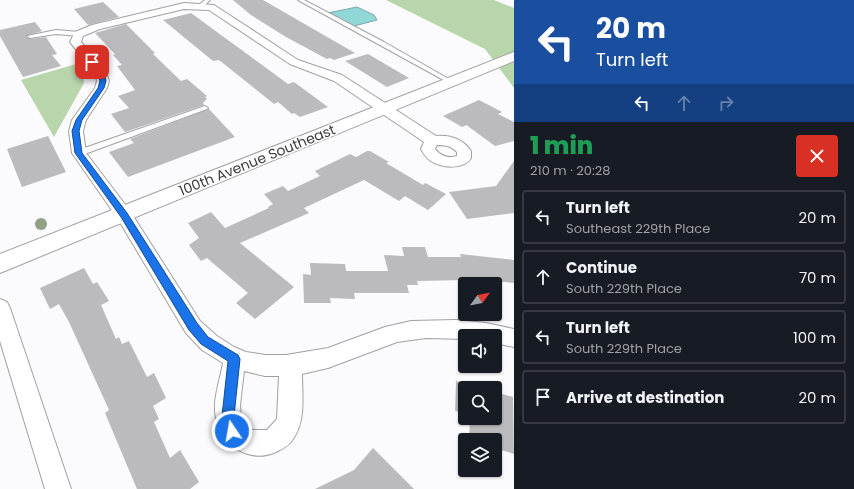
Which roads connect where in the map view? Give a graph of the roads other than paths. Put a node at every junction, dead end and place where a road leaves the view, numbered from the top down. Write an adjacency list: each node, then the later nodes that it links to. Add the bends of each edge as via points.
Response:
1 (300, 0): 6 (lane)
2 (205, 3): 3 (street, via 96,27); 8 (street, via 294,62 332,75)
3 (79, 34): 4 (lane, via 56,32); 10 (street, via 76,42 101,72 103,81 79,120 76,131)
4 (30, 36)
5 (514, 56): 6 (street, 100th Avenue Southeast)
6 (451, 82): 8 (street, 100th Avenue Southeast)
7 (205, 108): 10 (lane)
8 (384, 108): 9 (street); 11 (street, 100th Avenue Southeast)
9 (433, 141)
10 (79, 153): 11 (street)
11 (124, 215): 12 (street, 100th Avenue Southeast); 15 (street, via 193,327 205,341)
12 (0, 264)
13 (0, 308): 17 (street)
14 (514, 338): 16 (street, via 496,333 443,328 396,333 347,352)
15 (234, 359): 16 (street, via 266,366); 16 (street, via 228,416 232,431 248,443 264,444 281,435 289,421)
16 (291, 364)
17 (58, 489)

